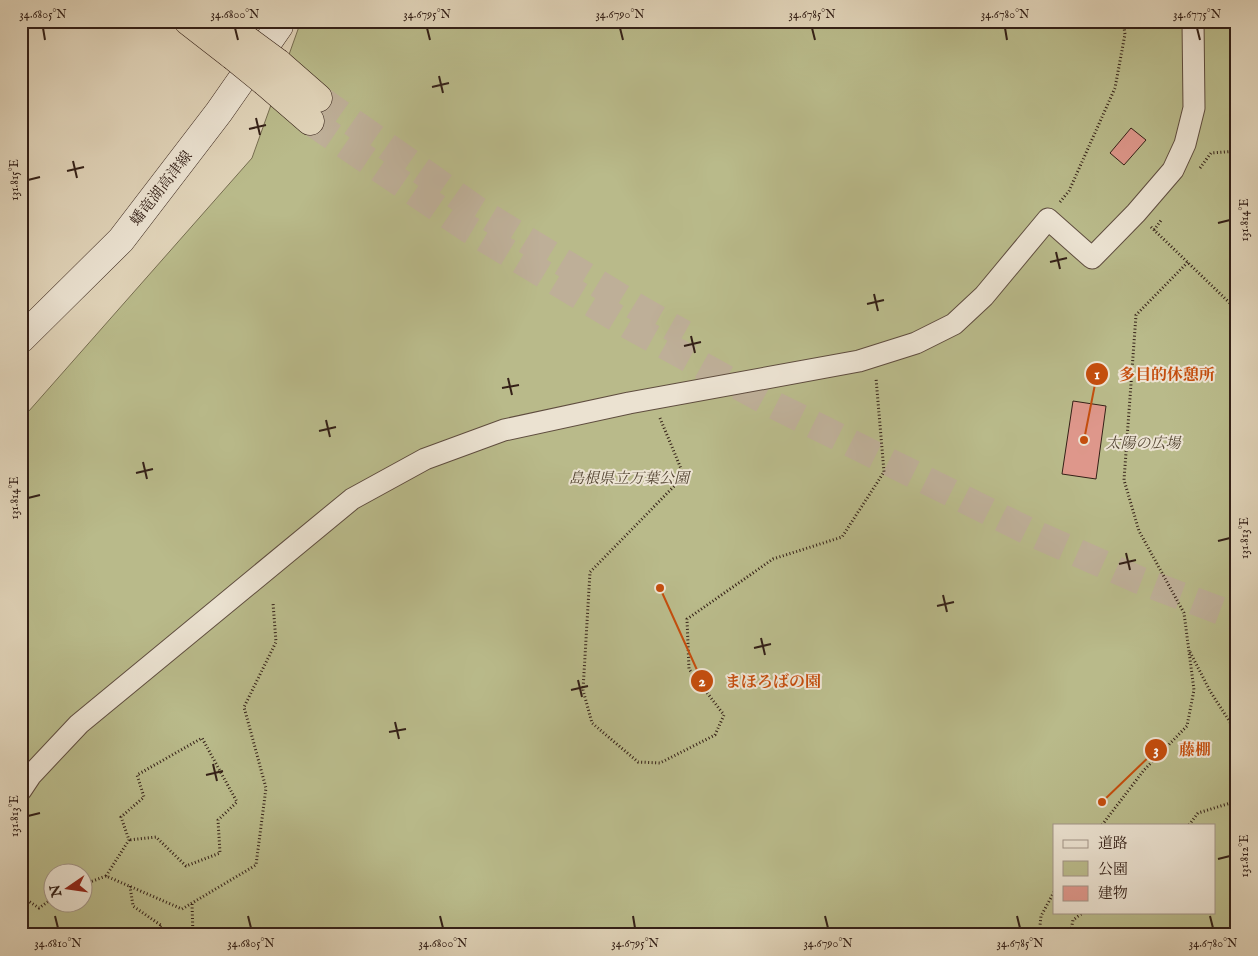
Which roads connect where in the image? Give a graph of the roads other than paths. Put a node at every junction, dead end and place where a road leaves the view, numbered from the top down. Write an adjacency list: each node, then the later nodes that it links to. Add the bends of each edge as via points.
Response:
1 (188, 21): 5 (highway)
2 (221, 21): 5 (highway)
3 (280, 21): 7 (main road, 蟠竜湖高津線, via 219,112 121,240)
4 (1193, 21): 8 (street, via 1194,108 1185,144 1173,170 1092,258 1048,219 984,296 954,324 916,343 860,361 629,403 504,430 425,459 352,499 79,724 30,775)
5 (239, 47): 6 (highway, bridge)
6 (314, 109)
7 (21, 339)
8 (21, 790)

